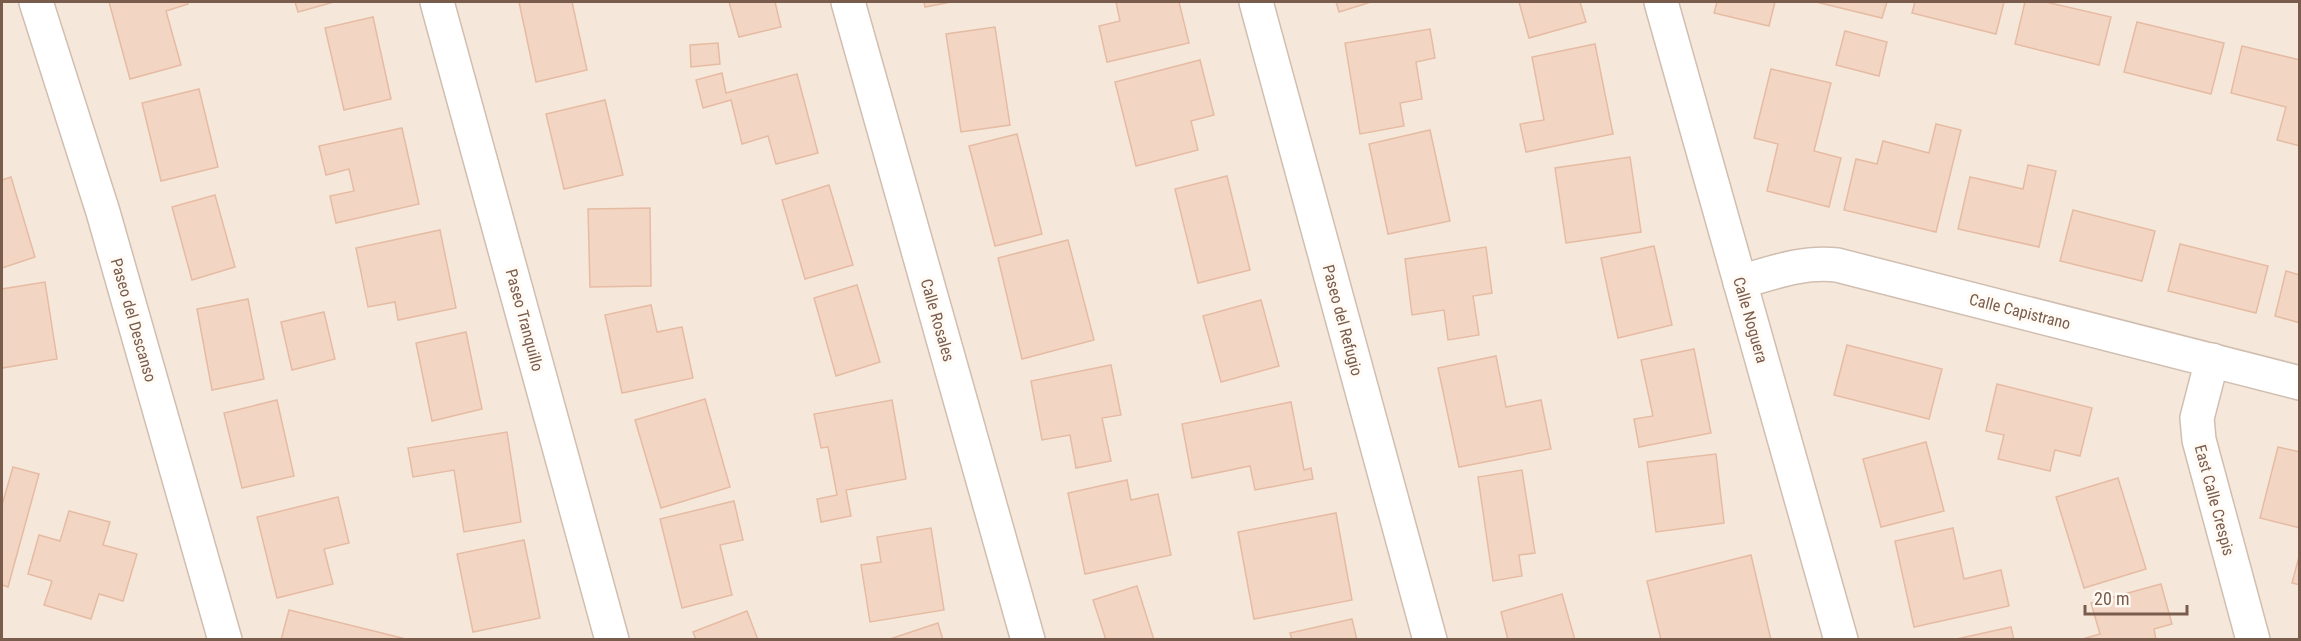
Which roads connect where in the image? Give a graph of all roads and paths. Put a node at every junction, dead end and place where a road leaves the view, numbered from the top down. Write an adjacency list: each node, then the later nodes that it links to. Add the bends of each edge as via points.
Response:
1 (36, 2): 9 (street, Paseo del Descanso, via 103,212)
2 (437, 2): 10 (street, Paseo Tranquillo)
3 (848, 2): 11 (street, Calle Rosales)
4 (1256, 2): 12 (street, Paseo del Refugio)
5 (1661, 2): 6 (street, Calle Noguera)
6 (1740, 282): 7 (street, Calle Capistrano, via 1797,266 1837,265); 13 (street, Calle Noguera)
7 (2211, 360): 8 (street, Calle Capistrano); 14 (street, East Calle Crespis, via 2197,417 2199,440)
8 (2300, 383)
9 (225, 639)
10 (612, 639)
11 (1028, 639)
12 (1430, 639)
13 (1841, 639)
14 (2253, 639)

